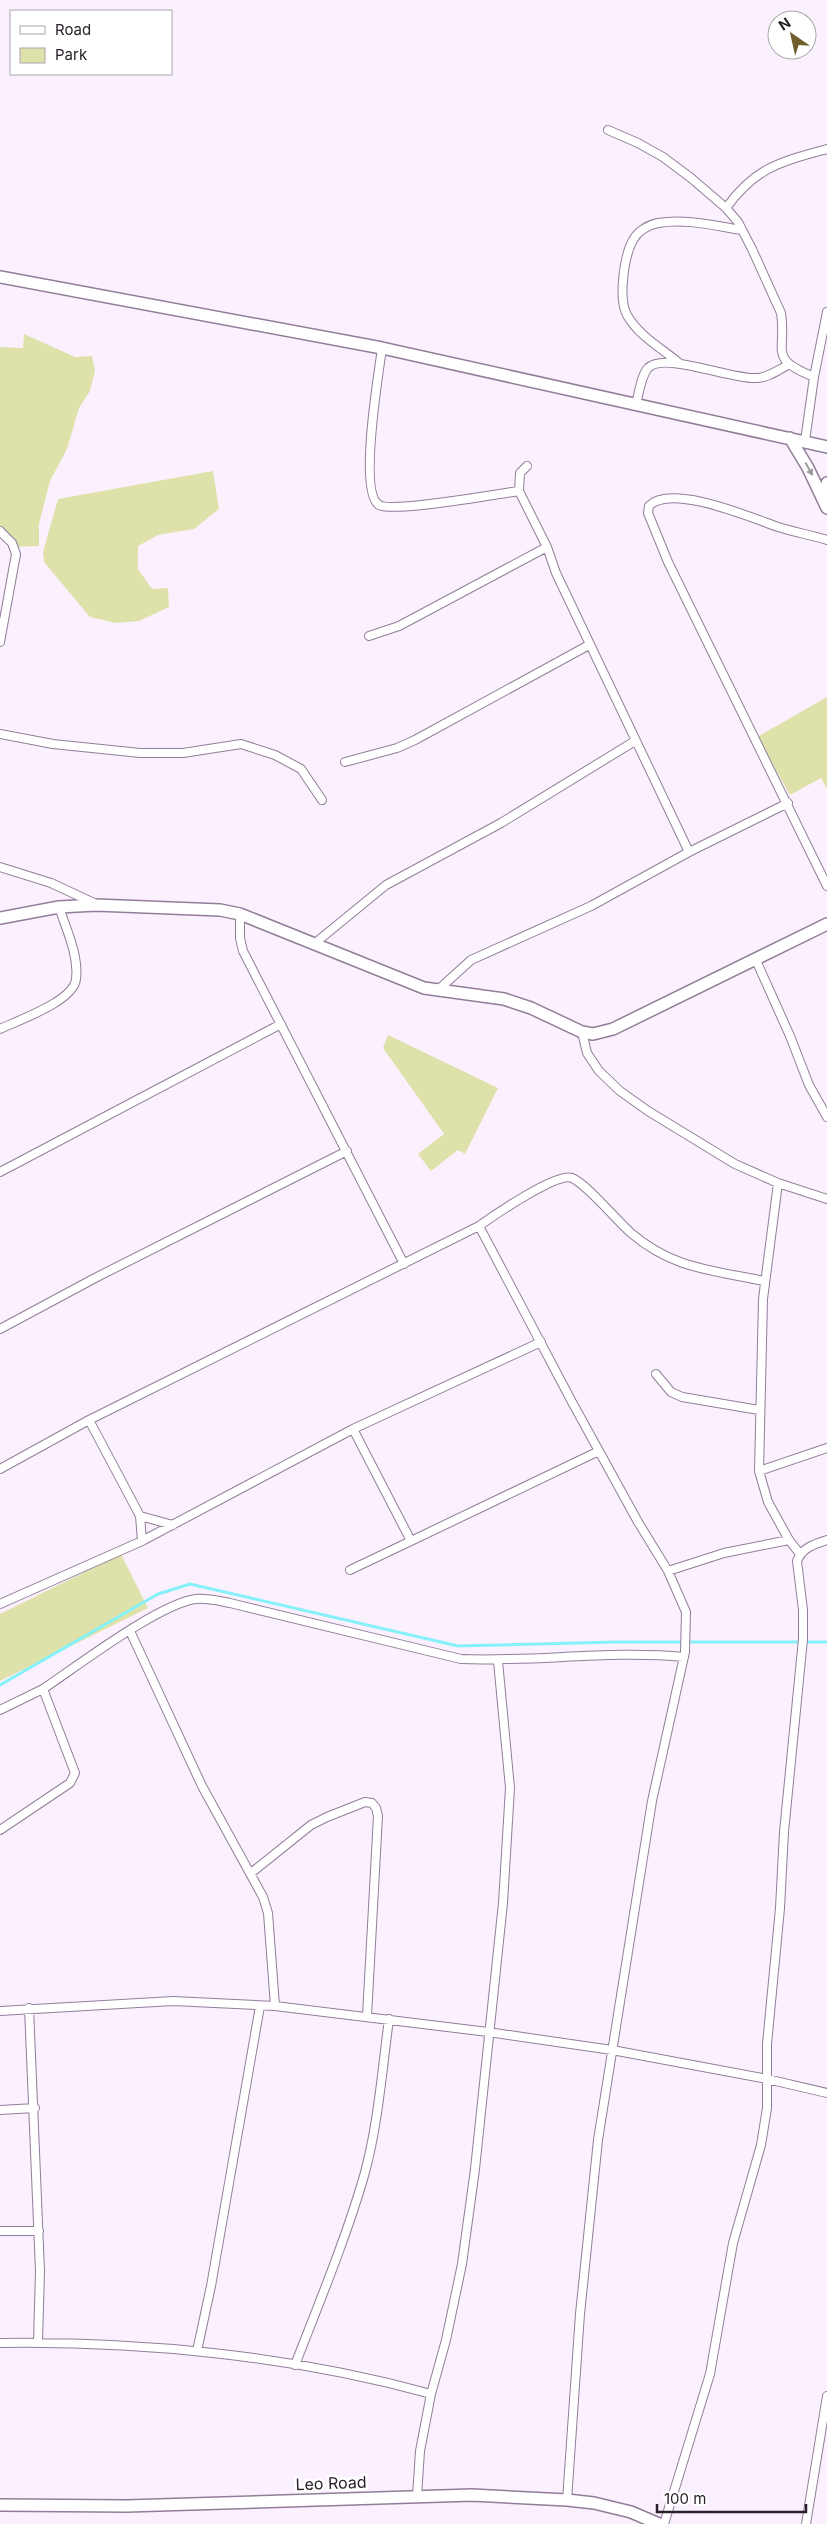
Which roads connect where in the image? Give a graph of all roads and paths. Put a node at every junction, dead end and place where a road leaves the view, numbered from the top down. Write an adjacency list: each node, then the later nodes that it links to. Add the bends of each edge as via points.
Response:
1 (608, 130): 3 (street, via 663,157)
2 (827, 149): 3 (street, via 771,166 745,185)
3 (726, 208): 4 (street)
4 (742, 230): 8 (street, via 689,222 659,223 639,232 633,240 622,292 627,314 634,325); 9 (street, via 781,314 780,348)
5 (0, 277): 7 (street)
6 (827, 312): 10 (street)
7 (382, 348): 11 (street); 17 (street, via 369,459 372,496 377,504 385,507 422,504)
8 (678, 362): 9 (street, via 743,378 767,376); 11 (street, via 652,364 647,369)
9 (788, 365): 10 (street)
10 (814, 377): 13 (street)
11 (636, 404): 12 (street)
12 (790, 438): 13 (street); 18 (street, one-way to 18)
13 (805, 441): 14 (street)
14 (827, 446)
15 (527, 466): 17 (street, via 520,473)
16 (827, 482): 18 (street)
17 (519, 491): 21 (street)
18 (826, 505)
19 (0, 530): 23 (street, via 12,543 16,562)
20 (827, 540): 29 (street, via 681,498 660,499 649,506 648,513 668,562)
21 (547, 548): 22 (street, via 399,626); 24 (street)
22 (369, 636)
23 (0, 642)
24 (589, 644): 26 (street); 27 (street, via 415,740)
25 (0, 734): 28 (street, via 140,754 183,753 242,744 275,755 301,769)
26 (635, 741): 30 (street); 38 (street, via 502,823 386,885)
27 (345, 762)
28 (322, 800)
29 (788, 803): 30 (street); 32 (street)
30 (689, 852): 40 (street, via 583,910 471,960)
31 (0, 868): 33 (street, via 51,883)
32 (827, 886)
33 (96, 905): 34 (street); 35 (street, via 220,910)
34 (59, 907): 36 (street); 42 (street, via 74,950 76,980 70,993)
35 (240, 914): 38 (street); 41 (street, via 243,951)
36 (0, 918)
37 (827, 924): 39 (street)
38 (314, 944): 40 (street, via 424,988)
39 (756, 958): 43 (street, via 613,1029 593,1034); 44 (street, via 809,1085)
40 (438, 990): 43 (street, via 504,999)
41 (282, 1024): 45 (street); 46 (street)
42 (0, 1029)
43 (582, 1032): 47 (street, via 591,1061 620,1092 728,1160)
44 (827, 1116)
45 (347, 1151): 50 (street); 52 (street)
46 (0, 1172)
47 (778, 1183): 48 (street); 51 (street)
48 (827, 1199)
49 (479, 1226): 50 (street); 51 (street, via 524,1197 564,1178 572,1178 630,1232 666,1258); 53 (street)
50 (404, 1264): 56 (street)
51 (764, 1281): 55 (street)
52 (0, 1329)
53 (541, 1342): 57 (street); 59 (street)
54 (656, 1374): 55 (street, via 671,1392 682,1397)
55 (760, 1410): 61 (street)
56 (89, 1420): 60 (street); 62 (street)
57 (353, 1429): 63 (street); 67 (street)
58 (827, 1448): 61 (street)
59 (599, 1451): 67 (street); 70 (street)
60 (0, 1469)
61 (759, 1471): 64 (street, via 768,1502)
62 (140, 1516): 63 (street); 66 (street)
63 (173, 1525): 66 (street)
64 (789, 1540): 68 (street); 70 (street, via 724,1553)
65 (827, 1540): 68 (street)
66 (142, 1541): 71 (street)
67 (411, 1541): 69 (street)
68 (800, 1554): 87 (street, via 797,1561 803,1639 784,1832)
69 (350, 1570)
70 (668, 1571): 73 (street, via 686,1612)
71 (0, 1604)
72 (130, 1631): 74 (street, via 183,1602 210,1599 408,1648 461,1659); 75 (street); 78 (street, via 202,1786)
73 (684, 1655): 74 (street); 86 (street, via 652,1800)
74 (498, 1661): 85 (street, via 510,1788 503,1903)
75 (43, 1689): 76 (street); 77 (street, via 75,1777)
76 (0, 1710)
77 (0, 1830)
78 (251, 1873): 80 (street, via 268,1912); 83 (street, via 311,1825 365,1802 372,1803 378,1816)
79 (260, 2006): 80 (street); 81 (street, via 173,2001); 95 (street)
80 (275, 2006): 83 (street)
81 (30, 2008): 82 (street); 89 (street)
82 (0, 2011)
83 (368, 2016): 84 (street)
84 (389, 2019): 85 (street); 96 (street, via 379,2104 364,2174)
85 (488, 2032): 86 (street); 97 (street, via 462,2264)
86 (612, 2050): 87 (street); 100 (street, via 588,2224)
87 (766, 2079): 88 (street); 103 (street, via 767,2108 761,2144 735,2234 710,2374)
88 (827, 2093)
89 (35, 2108): 90 (street); 92 (street)
90 (0, 2110)
91 (0, 2230): 92 (street)
92 (39, 2231): 93 (street)
93 (38, 2342): 94 (street); 95 (street)
94 (0, 2343)
95 (197, 2351): 96 (street)
96 (295, 2365): 97 (street)
97 (431, 2394): 99 (street, via 420,2451)
98 (827, 2396): 104 (street)
99 (417, 2496): 100 (street, Leo Road); 101 (street, Leo Road, via 127,2506)
100 (568, 2500): 102 (street, Leo Road, via 631,2512)
101 (0, 2505)
102 (659, 2524)
103 (664, 2524)
104 (806, 2524)

